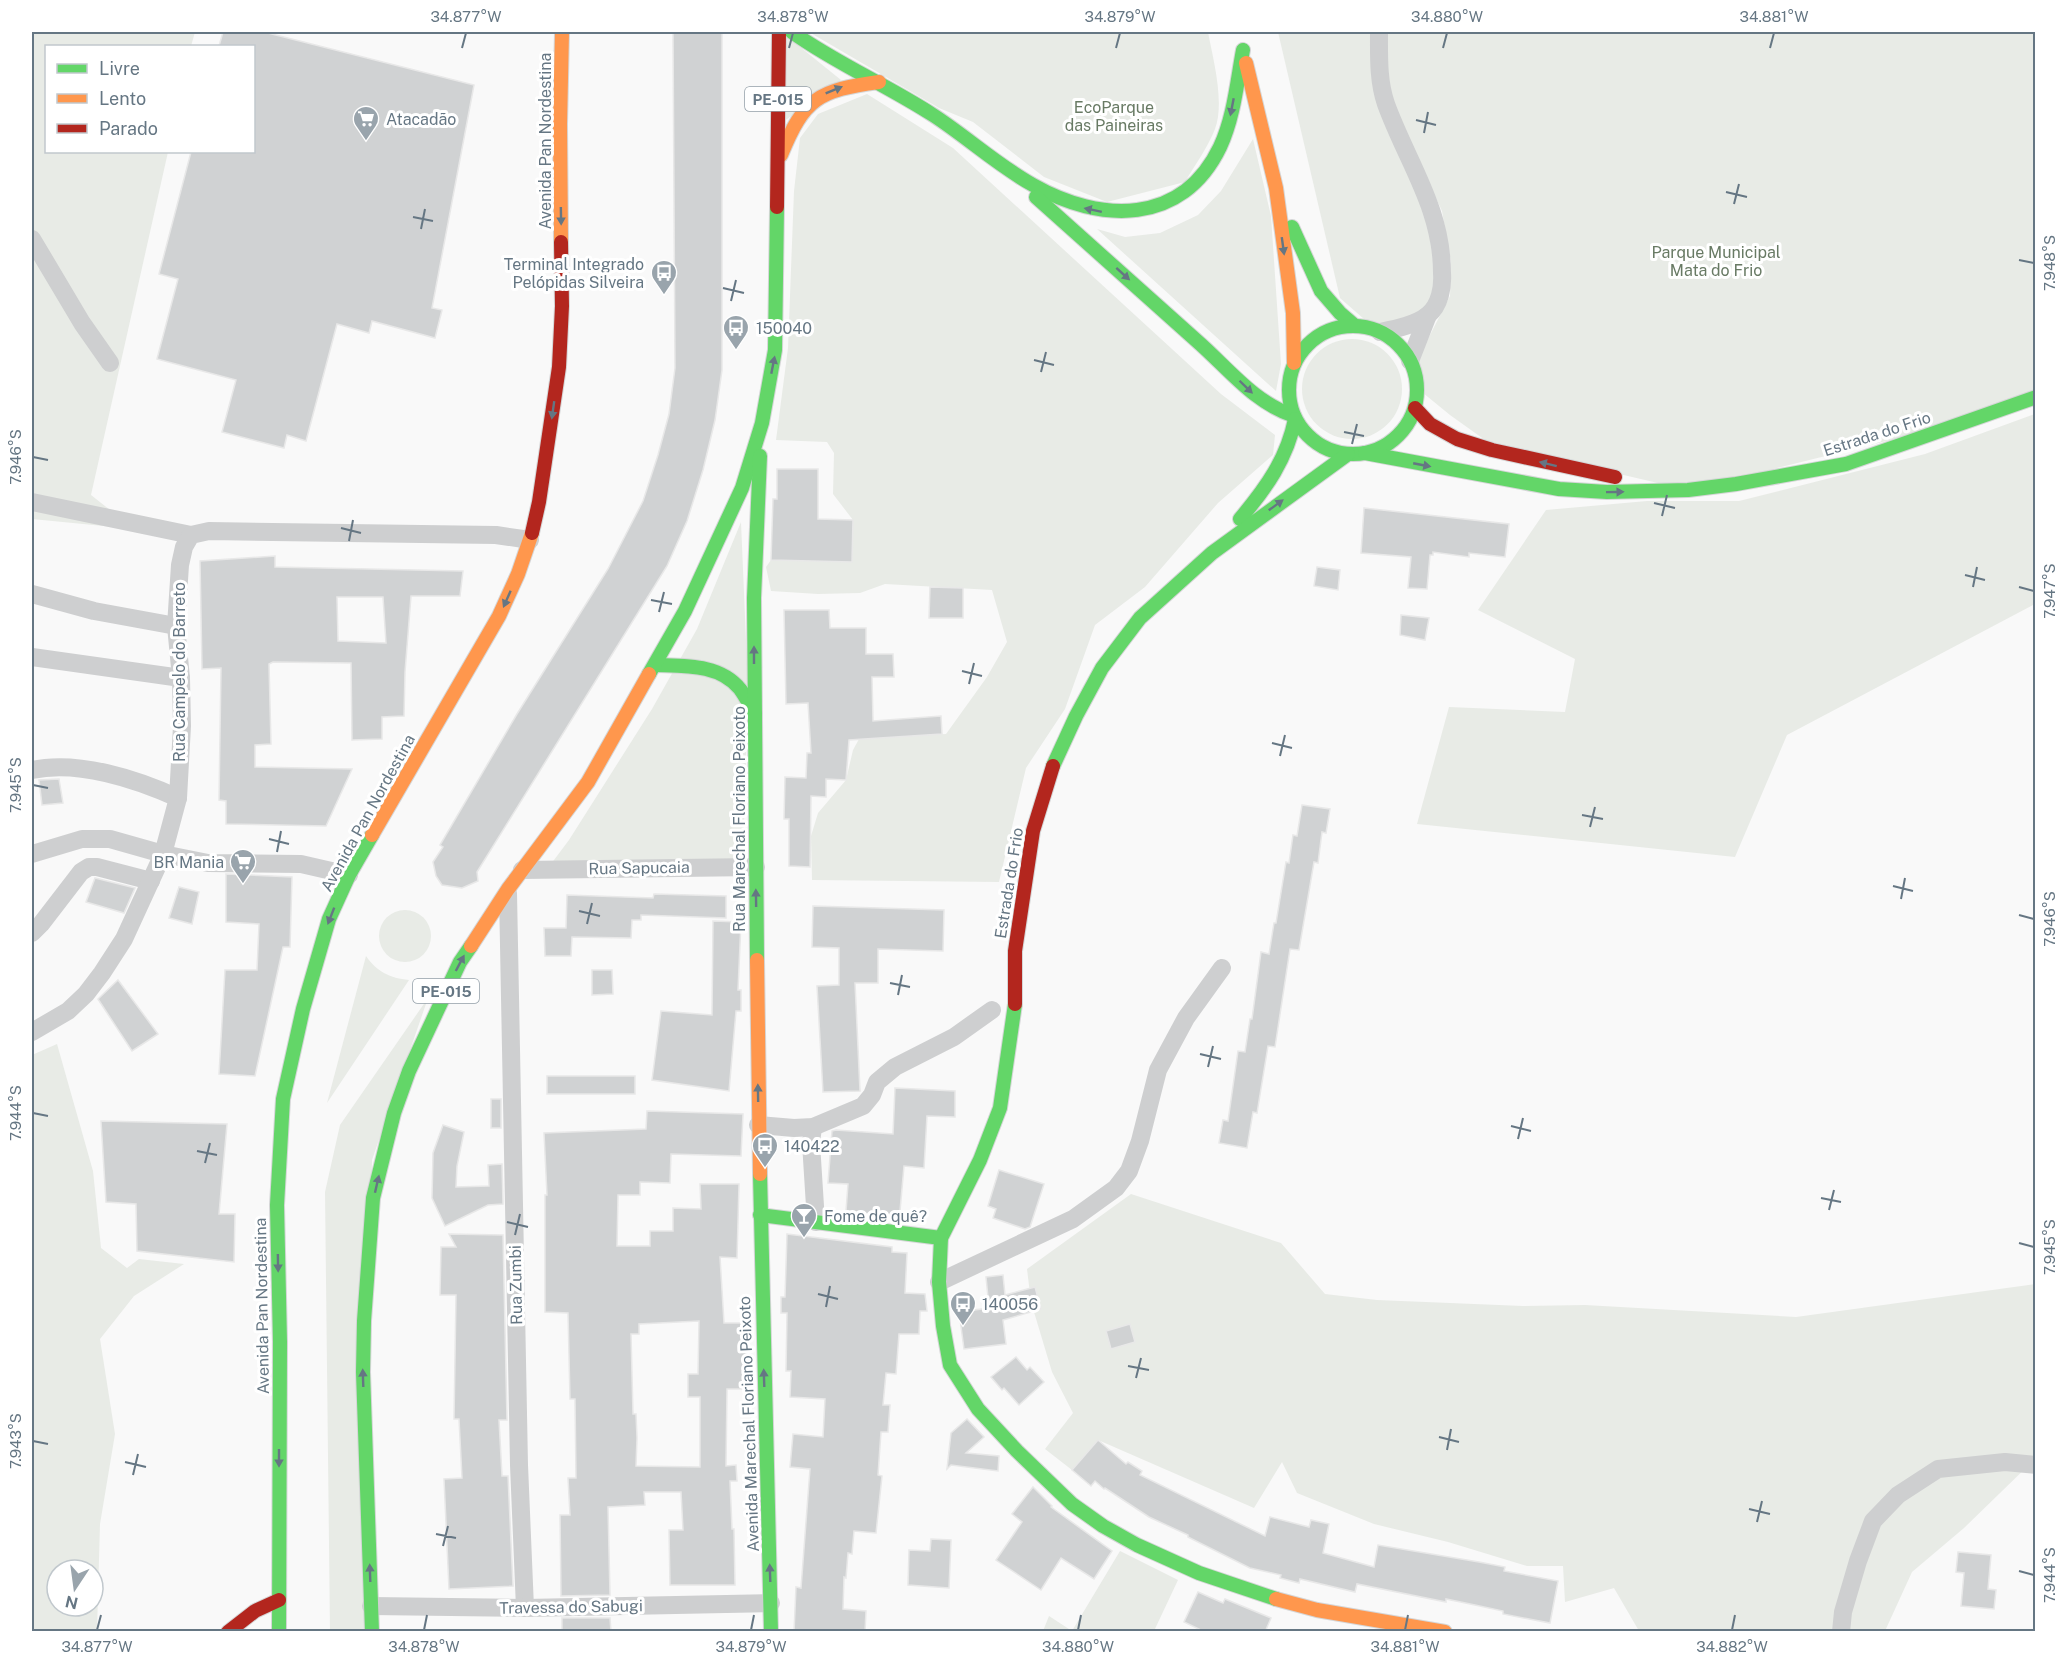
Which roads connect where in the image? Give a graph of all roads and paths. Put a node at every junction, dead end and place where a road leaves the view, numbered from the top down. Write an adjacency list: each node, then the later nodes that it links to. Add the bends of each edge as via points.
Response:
1 (562, 32): 25 (main road, Avenida Pan Nordestina, one-way to 25, via 559,368)
2 (779, 32): 7 (main road, PE-015)
3 (792, 32): 5 (main road, via 819,52)
4 (1379, 32): 10 (street, via 1379,74 1385,103 1431,206 1441,250 1443,286)
5 (879, 82): 6 (main road); 7 (main road, one-way to 5, via 791,128 809,104 845,86)
6 (988, 154): 8 (main road, one-way to 6, via 1242,45 1228,123 1213,158 1192,186 1167,202 1127,213 1085,208 1033,185); 18 (main road, one-way to 18, via 1257,397 1270,408)
7 (777, 167): 19 (main road, PE-015, one-way to 7, via 775,351)
8 (1276, 188): 11 (main road, via 1321,291); 15 (main road, one-way to 15, via 1293,313)
9 (32, 238): 14 (street)
10 (1428, 315): 12 (street); 13 (street)
11 (1354, 325): 12 (main road); 15 (main road, via 1323,333 1306,345)
12 (1380, 332): 13 (main road, via 1395,341)
13 (1410, 361): 17 (main road, via 1418,388)
14 (110, 363)
15 (1294, 363): 18 (main road, via 1288,389)
16 (2036, 397): 22 (main road, Estrada do Frio, via 1846,464)
17 (1415, 408): 20 (main road, via 1406,427 1392,441); 22 (main road, Estrada do Frio, one-way to 17, via 1572,470 1492,450 1442,431)
18 (1294, 417): 21 (main road, via 1307,435 1324,448); 26 (main road, Estrada do Frio, via 1291,440 1270,483)
19 (762, 423): 30 (main road, PE-015, via 742,488); 32 (main road, Rua Marechal Floriano Peixoto, one-way to 19, via 754,598)
20 (1365, 453): 21 (main road); 22 (main road, Estrada do Frio, one-way to 22, via 1558,489)
21 (1348, 454): 26 (main road, Estrada do Frio, one-way to 21)
22 (1688, 490)
23 (32, 502): 24 (street)
24 (191, 535): 25 (street, via 209,531 496,535); 28 (street, Rua Campelo do Barreto, via 180,565)
25 (530, 540): 39 (main road, Avenida Pan Nordestina, one-way to 39, via 499,616)
26 (1212, 553): 50 (main road, Estrada do Frio, via 1140,618 1102,668 1052,769 1034,831 1015,951 1016,991 1000,1108 980,1160)
27 (32, 594): 28 (street, via 94,611)
28 (176, 626): 31 (street, Rua Campelo do Barreto)
29 (32, 657): 31 (street)
30 (656, 665): 32 (main road, via 707,669 725,677 739,687); 38 (main road, PE-015, via 588,782)
31 (182, 678): 34 (street, Rua Campelo do Barreto)
32 (755, 714): 37 (main road, Rua Marechal Floriano Peixoto)
33 (32, 770): 34 (street, via 81,769 117,775)
34 (177, 798): 36 (street, Rua Campelo do Barreto)
35 (32, 854): 36 (street, via 82,839 110,839)
36 (163, 854): 39 (street, via 208,862 301,864); 40 (street, Rua Campelo do Barreto)
37 (756, 867): 38 (street, Rua Sapucaia); 46 (main road, Rua Marechal Floriano Peixoto, one-way to 37)
38 (522, 870): 41 (main road, PE-015)
39 (349, 875): 53 (main road, Avenida Pan Nordestina, one-way to 53, via 329,919 283,1099 277,1205)
40 (151, 881): 42 (street, via 89,867); 45 (street, Rua Campelo do Barreto, via 124,939 86,994 68,1011)
41 (508, 889): 55 (main road, PE-015, one-way to 41, via 363,1372 374,1198 394,1113 409,1071 460,963); 56 (street, Rua Zumbi)
42 (32, 933)
43 (1222, 968): 51 (street, via 1186,1018 1158,1070 1140,1141 1129,1171 1116,1188 1072,1219)
44 (992, 1010): 47 (street, via 954,1037 894,1067 877,1082 863,1106)
45 (32, 1032)
46 (758, 1125): 47 (street); 48 (main road, Rua Marechal Floriano Peixoto)
47 (813, 1127): 49 (street)
48 (760, 1215): 49 (main road); 54 (main road, Avenida Marechal Floriano Peixoto, one-way to 48)
49 (816, 1222): 50 (main road)
50 (941, 1238): 51 (main road, Estrada do Frio)
51 (939, 1273): 61 (main road, Estrada do Frio, via 950,1365 978,1409 1072,1504 1137,1545 1256,1594 1317,1610)
52 (2036, 1465): 62 (street, via 2005,1462 1938,1469 1899,1495 1873,1521 1857,1561)
53 (279, 1600): 57 (main road, via 255,1611); 58 (main road, Avenida Pan Nordestina)
54 (771, 1603): 56 (street, Travessa do Sabugi); 60 (main road, Avenida Marechal Floriano Peixoto)
55 (371, 1606): 56 (street, Travessa do Sabugi); 59 (main road, PE-015)
56 (525, 1608)
57 (228, 1632)
58 (279, 1632)
59 (372, 1632)
60 (771, 1632)
61 (1444, 1632)
62 (1841, 1632)

